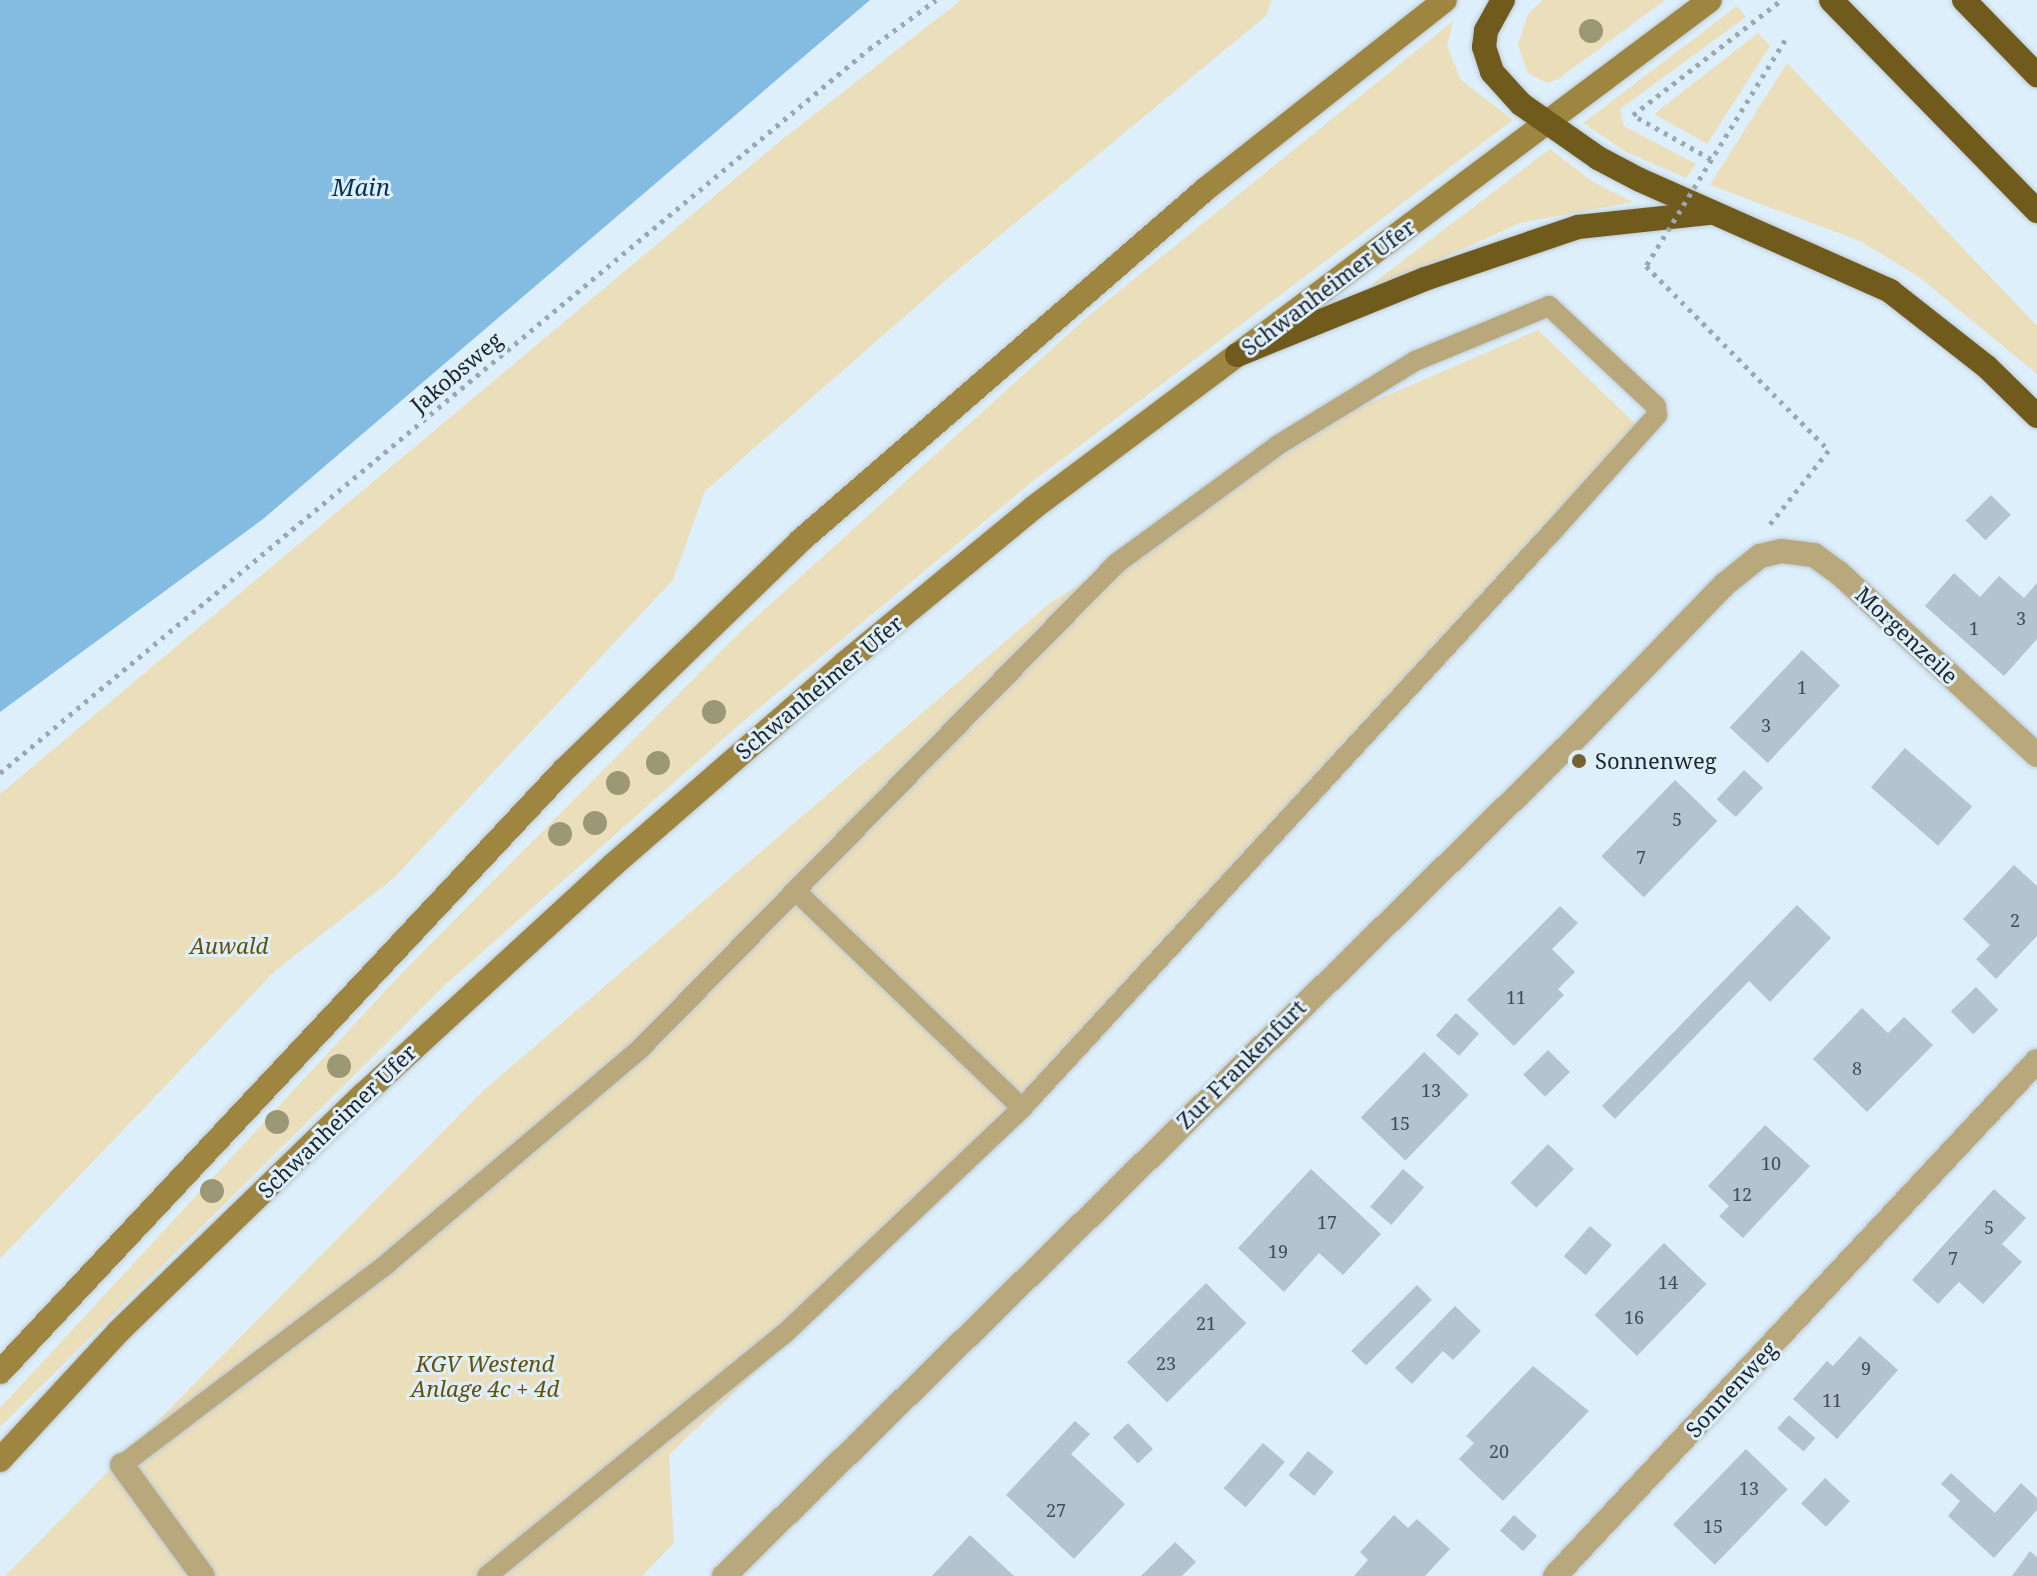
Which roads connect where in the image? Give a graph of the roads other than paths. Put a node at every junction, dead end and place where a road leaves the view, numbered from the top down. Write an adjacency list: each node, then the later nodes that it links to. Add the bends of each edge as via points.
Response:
1 (1445, 0): 17 (main road, via 1207,188 800,541 563,771)
2 (1503, 0): 7 (highway, via 1486,31 1486,60 1505,89)
3 (1710, 0): 7 (main road, Schwanheimer Ufer)
4 (1831, 0): 8 (highway)
5 (1964, 0): 6 (highway)
6 (2037, 75)
7 (1547, 123): 9 (highway, via 1598,158); 10 (main road, Schwanheimer Ufer)
8 (2037, 211)
9 (1711, 213): 10 (highway, via 1578,227 1425,279); 11 (highway, via 1792,243 1890,291 1987,367)
10 (1237, 355): 18 (main road, Schwanheimer Ufer, via 1021,518 613,865 163,1288)
11 (2037, 416)
12 (1760, 556): 13 (street, Morgenzeile, via 1781,551 1814,555); 22 (street, Zur Frankenfurt, via 1725,584 1565,749)
13 (2037, 755)
14 (797, 892): 16 (lane); 16 (lane, via 1117,563 1278,445 1415,361 1549,306 1651,398 1657,415); 19 (lane, via 641,1048 547,1129 389,1262)
15 (2037, 1061): 23 (street, Sonnenweg)
16 (1022, 1108): 21 (lane, via 783,1335)
17 (0, 1372)
18 (0, 1460)
19 (122, 1465): 20 (street)
20 (203, 1576)
21 (487, 1576)
22 (724, 1576)
23 (1555, 1576)

